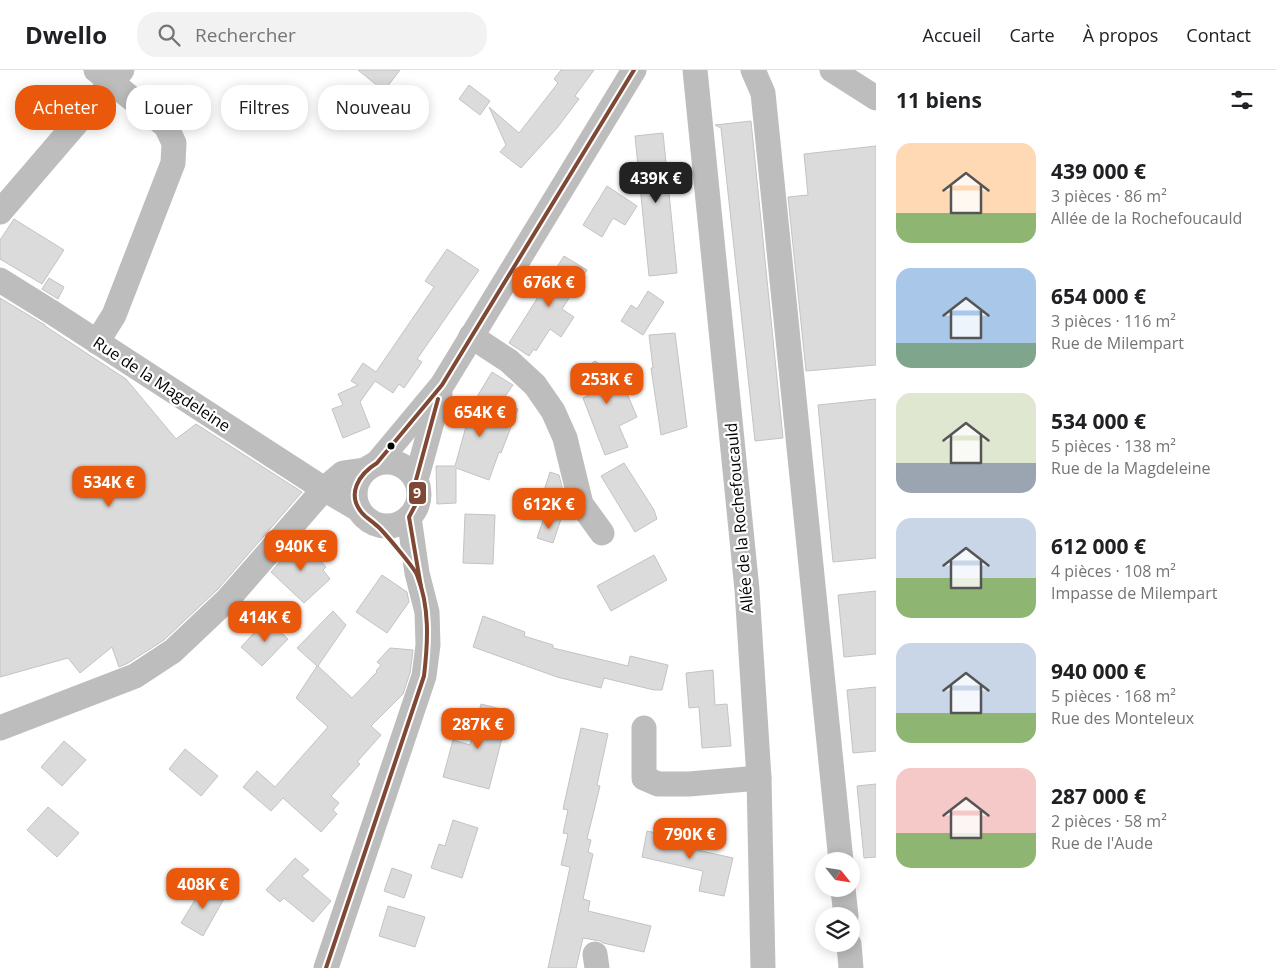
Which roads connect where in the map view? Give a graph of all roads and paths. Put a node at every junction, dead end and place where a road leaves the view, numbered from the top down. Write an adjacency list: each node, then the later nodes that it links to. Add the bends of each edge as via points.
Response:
1 (634, 70): 9 (street)
2 (695, 70): 22 (street, Allée de la Rochefoucauld, via 747,590)
3 (753, 70): 23 (street, via 763,93)
4 (832, 70): 6 (street)
5 (110, 74): 7 (street); 10 (street, via 166,126 174,143 173,162 114,315)
6 (876, 98)
7 (0, 212)
8 (0, 280): 10 (street, Rue de la Magdeleine)
9 (471, 336): 11 (street); 18 (street, via 509,362 535,386 553,410 565,438 581,504)
10 (97, 342): 14 (street, Rue de la Magdeleine)
11 (442, 385): 12 (street); 13 (street)
12 (371, 466): 13 (street, via 393,462 407,468); 14 (street, via 344,473); 15 (street, via 356,482 354,496)
13 (416, 480): 16 (street, via 418,500)
14 (324, 489): 15 (street, Rue de la Magdeleine); 20 (street, via 228,599 173,651 135,676)
15 (358, 509): 17 (street)
16 (409, 517): 17 (street, via 389,526); 19 (street)
17 (377, 525): 19 (street)
18 (602, 533)
19 (417, 573): 25 (street, via 427,612 428,646 424,676)
20 (0, 728)
21 (644, 728): 22 (street, via 644,778 658,784 682,784)
22 (759, 778): 26 (street, Allée de la Rochefoucauld)
23 (840, 852)
24 (850, 952): 27 (street)
25 (326, 968)
26 (763, 968)
27 (851, 968)

